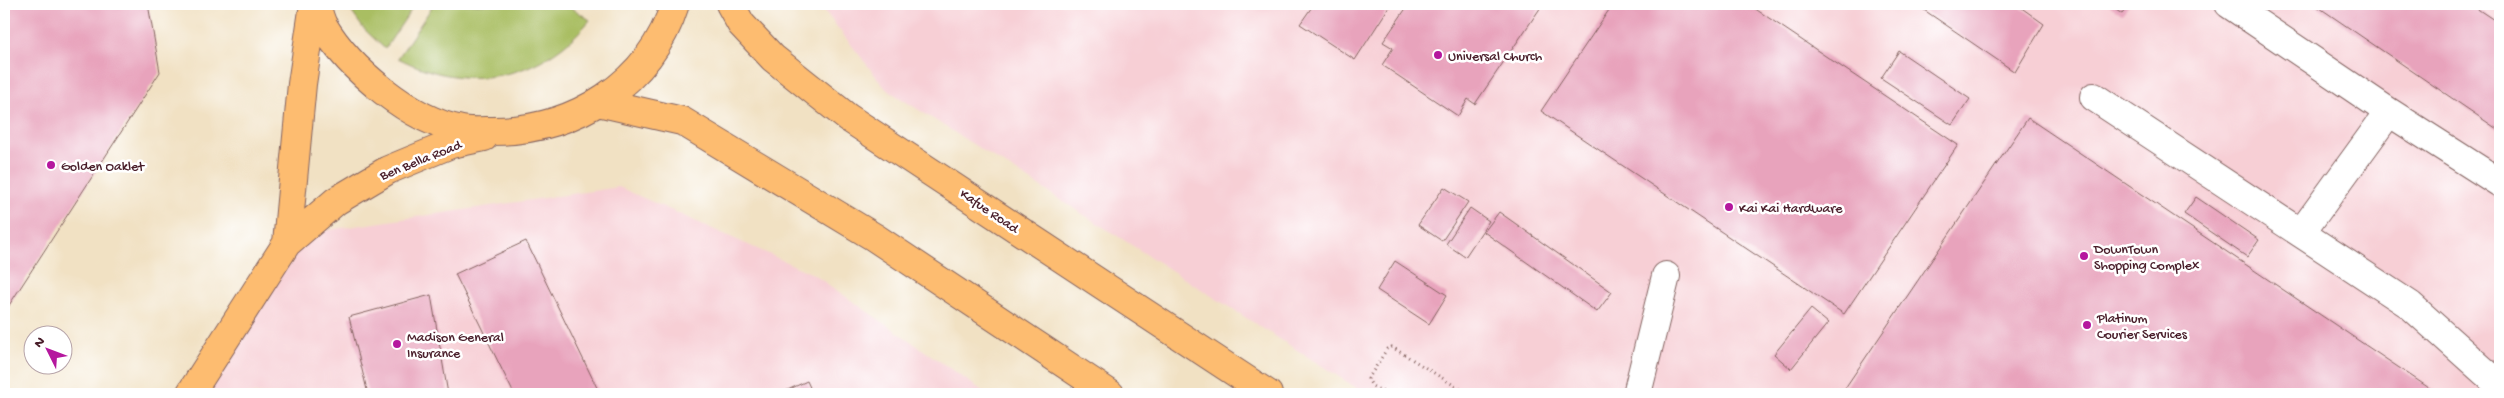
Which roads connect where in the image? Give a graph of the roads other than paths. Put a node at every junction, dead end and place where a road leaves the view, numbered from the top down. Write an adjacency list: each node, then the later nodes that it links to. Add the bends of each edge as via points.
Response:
1 (315, 4): 8 (main road, via 323,25 355,65 394,99 439,124 464,130); 11 (main road, Ben Bella Road, via 302,84)
2 (675, 4): 6 (main road, via 660,39 640,66 622,85)
3 (730, 4): 15 (main road, Kafue Road, via 741,24 773,58 847,117)
4 (2229, 4): 7 (lane)
5 (2094, 97): 10 (lane)
6 (598, 102): 8 (main road, via 577,115); 14 (main road, via 682,121 874,238)
7 (2389, 112): 9 (lane); 10 (lane)
8 (514, 131): 11 (main road, Ben Bella Road, via 451,144 388,170 336,201)
9 (2500, 183)
10 (2301, 233): 17 (lane, via 2410,305 2497,383)
11 (287, 243): 13 (main road, Ben Bella Road)
12 (1666, 276): 16 (lane)
13 (190, 394)
14 (1110, 394)
15 (1268, 394)
16 (1637, 394)
17 (2499, 394)

